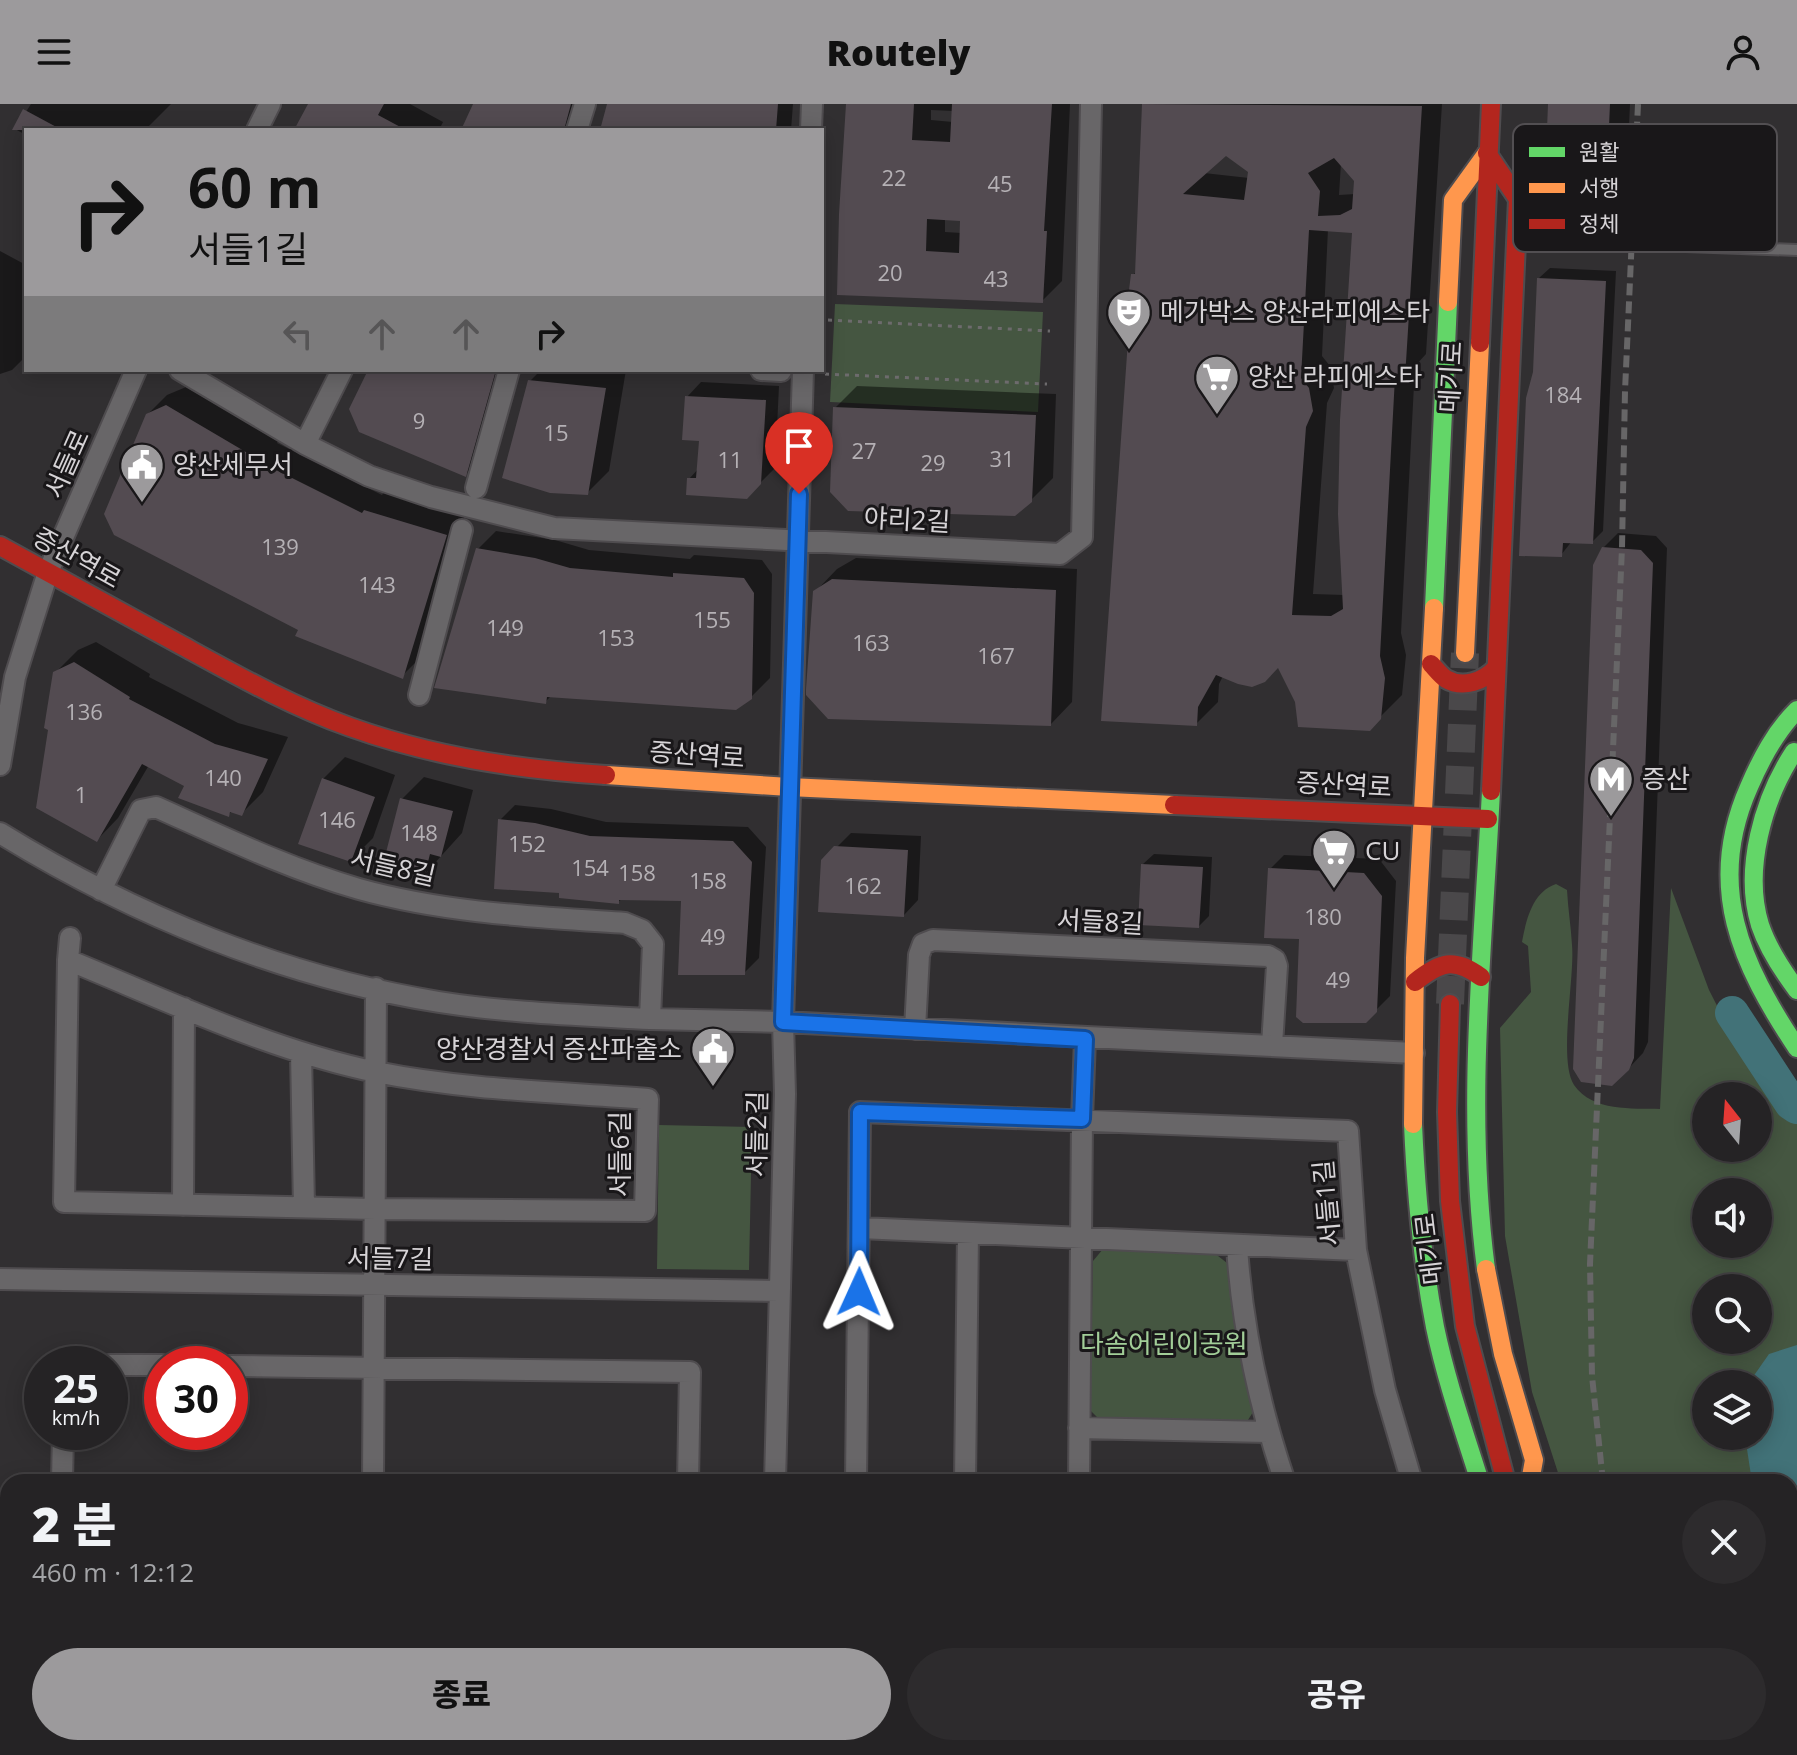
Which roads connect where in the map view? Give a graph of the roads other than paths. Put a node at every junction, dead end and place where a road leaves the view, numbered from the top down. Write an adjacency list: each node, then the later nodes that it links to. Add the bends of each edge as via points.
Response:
1 (270, 104): 6 (street)
2 (585, 104): 7 (street)
3 (812, 104): 8 (street)
4 (1091, 104): 22 (street, 야리2길, via 1082,537 1060,554)
5 (1491, 104): 9 (main road, 메기로)
6 (258, 128)
7 (578, 128)
8 (811, 128)
9 (1487, 153): 10 (main road); 25 (main road, 메기로); 26 (main road, via 1453,200)
10 (1513, 192)
11 (1777, 249): 12 (lane)
12 (1797, 250)
13 (1516, 252): 27 (main road)
14 (135, 372): 24 (street, 서들로)
15 (183, 372): 19 (street, 야리2길)
16 (341, 372): 19 (street)
17 (508, 372): 20 (street)
18 (803, 372): 22 (street, 서들2길)
19 (305, 444): 22 (street, 야리2길, via 369,476 431,497 554,528)
20 (476, 488)
21 (462, 530): 28 (street)
22 (798, 541): 32 (street, 서들2길)
23 (0, 546): 24 (main road, 증산역로)
24 (48, 572): 31 (street, 서들로, via 15,677); 32 (main road, 증산역로, via 274,696 406,745 554,772)
25 (1465, 653)
26 (1431, 664): 27 (main road, via 1446,679 1463,684 1486,679); 33 (main road)
27 (1496, 668): 34 (main road)
28 (419, 695)
29 (1797, 710): 50 (main road, via 1768,747 1748,785 1728,867 1730,904 1745,962)
30 (1797, 749): 42 (main road, via 1763,823 1753,886 1765,942)
31 (0, 765)
32 (789, 787): 33 (main road, 증산역로); 46 (street, 서들2길)
33 (1424, 815): 34 (main road, 증산역로); 40 (main road)
34 (1488, 819): 39 (main road)
35 (0, 833): 36 (street)
36 (101, 890): 41 (street, via 294,968); 45 (street, 서들8길, via 141,810 156,807 279,862 361,889 454,908 625,923 642,930 653,944)
37 (70, 938): 38 (street, 서들6길)
38 (68, 960): 44 (street, 서들6길); 55 (street, 서들6길, via 64,1202)
39 (1481, 977): 40 (main road, via 1467,966 1447,962); 82 (main road, via 1474,1074 1480,1225 1495,1318 1534,1460)
40 (1415, 982): 52 (main road)
41 (376, 988): 45 (street, via 516,1012); 53 (street)
42 (1797, 990)
43 (1450, 1004): 81 (main road, 메기로, via 1450,1201 1465,1326)
44 (184, 1008): 51 (street, 서들6길); 55 (street)
45 (650, 1019): 46 (street)
46 (783, 1022): 47 (street); 65 (street, 서들2길)
47 (915, 1029): 48 (street); 49 (street, 서들8길, via 919,955 923,944 933,940 1268,956 1277,966)
48 (1085, 1039): 49 (street); 54 (street)
49 (1272, 1045): 52 (street)
50 (1797, 1048)
51 (301, 1052): 53 (street, 서들6길); 56 (street)
52 (1414, 1053): 80 (main road, via 1412,1119 1433,1312)
53 (375, 1071): 57 (street); 57 (street, 서들6길, via 648,1099 645,1211)
54 (1082, 1119): 58 (street, 서들1길, via 860,1112); 60 (street); 62 (street, 서들1길, via 1348,1131)
55 (183, 1205): 56 (street, 서들6길)
56 (304, 1207): 57 (street, 서들6길)
57 (374, 1209): 64 (street)
58 (860, 1228): 59 (street); 75 (street, 서들1길)
59 (968, 1233): 60 (street); 76 (street)
60 (1081, 1239): 61 (street); 68 (street)
61 (1237, 1246): 62 (street); 69 (street, via 1248,1344)
62 (1356, 1250): 79 (street, 서들1길, via 1385,1390)
63 (0, 1279): 64 (street, 서들7길)
64 (374, 1285): 65 (street, 서들7길); 67 (street)
65 (779, 1291): 74 (street, 서들2길)
66 (248, 1366): 67 (street)
67 (374, 1368): 72 (street); 73 (street, via 690,1372)
68 (1079, 1428): 69 (street); 77 (street)
69 (1268, 1432): 78 (street)
70 (63, 1450): 71 (street)
71 (62, 1474)
72 (373, 1474)
73 (688, 1474)
74 (775, 1474)
75 (856, 1474)
76 (965, 1474)
77 (1079, 1474)
78 (1282, 1474)
79 (1410, 1474)
80 (1478, 1474)
81 (1504, 1474)
82 (1531, 1474)

